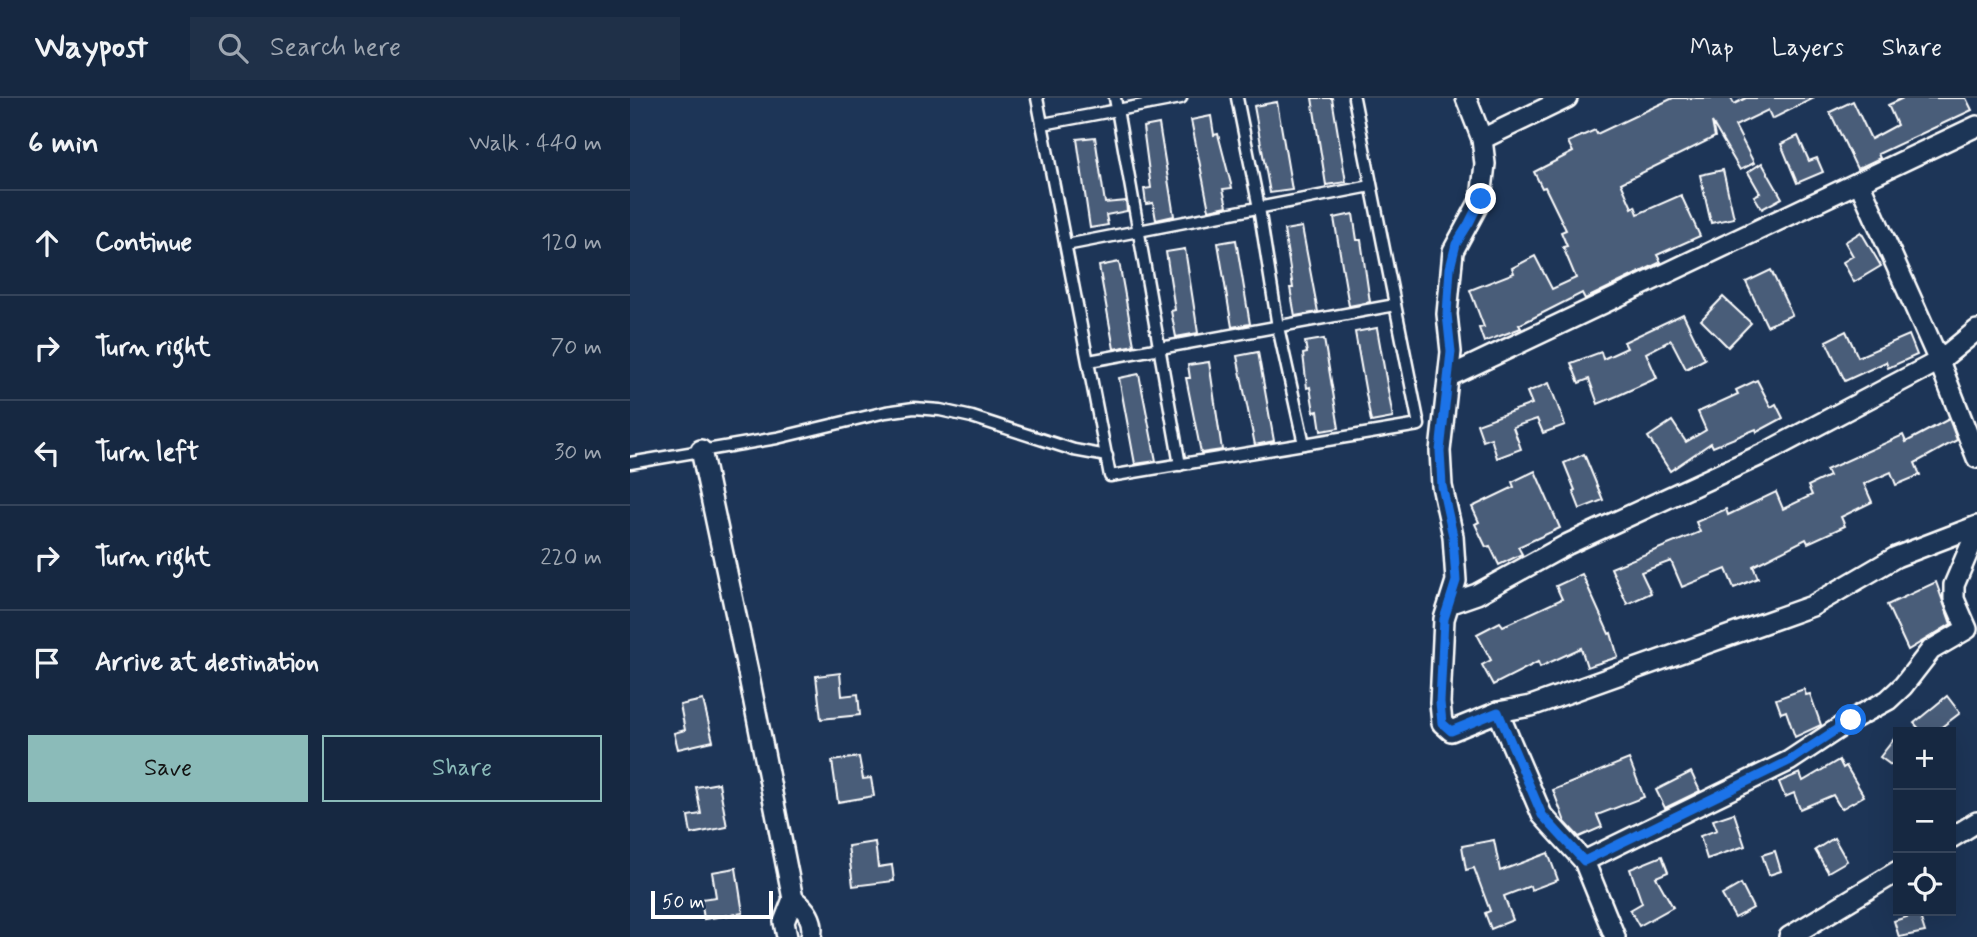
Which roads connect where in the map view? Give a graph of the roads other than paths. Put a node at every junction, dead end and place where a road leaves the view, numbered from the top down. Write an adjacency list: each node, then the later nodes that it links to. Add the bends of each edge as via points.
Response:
1 (1037, 98): 9 (lane)
2 (1115, 98): 8 (lane)
3 (1181, 98): 8 (lane)
4 (1237, 98): 14 (lane)
5 (1354, 98): 13 (lane)
6 (1466, 98): 11 (street)
7 (1567, 98): 11 (street)
8 (1117, 110): 9 (lane); 15 (lane)
9 (1043, 124): 16 (lane)
10 (1977, 127): 12 (street)
11 (1482, 139): 23 (street, via 1481,199 1456,244 1450,268)
12 (1859, 182): 22 (street); 23 (street)
13 (1371, 186): 14 (lane); 17 (lane)
14 (1259, 208): 15 (lane); 18 (lane)
15 (1138, 231): 16 (lane); 20 (lane)
16 (1066, 245): 21 (lane)
17 (1395, 305): 18 (lane); 24 (lane, via 1419,425)
18 (1278, 327): 20 (lane); 24 (lane)
19 (1977, 330): 22 (street)
20 (1159, 348): 21 (lane); 29 (lane)
21 (1088, 361): 26 (lane)
22 (1939, 361): 27 (street); 32 (street, via 1765,453)
23 (1450, 376): 32 (street, via 1440,451 1453,536 1456,581)
24 (1304, 444): 29 (lane)
25 (701, 450): 26 (lane, via 914,408 972,417); 28 (lane); 38 (street)
26 (1107, 456): 29 (lane, via 1110,476)
27 (1977, 458)
28 (630, 463)
29 (1180, 465)
30 (1977, 526): 33 (street, via 1896,557 1812,606 1531,706)
31 (1977, 531): 36 (street, via 1953,593 1967,629 1931,650 1888,700 1789,761)
32 (1451, 603): 33 (street, via 1444,619 1442,723 1451,731)
33 (1498, 712): 36 (street, via 1542,815)
34 (1977, 822): 35 (street)
35 (1956, 835)
36 (1584, 861): 41 (street)
37 (1893, 874): 42 (street)
38 (793, 899): 39 (street, via 784,922); 40 (street, via 808,913)
39 (787, 937)
40 (811, 937)
41 (1615, 937)
42 (1789, 937)

